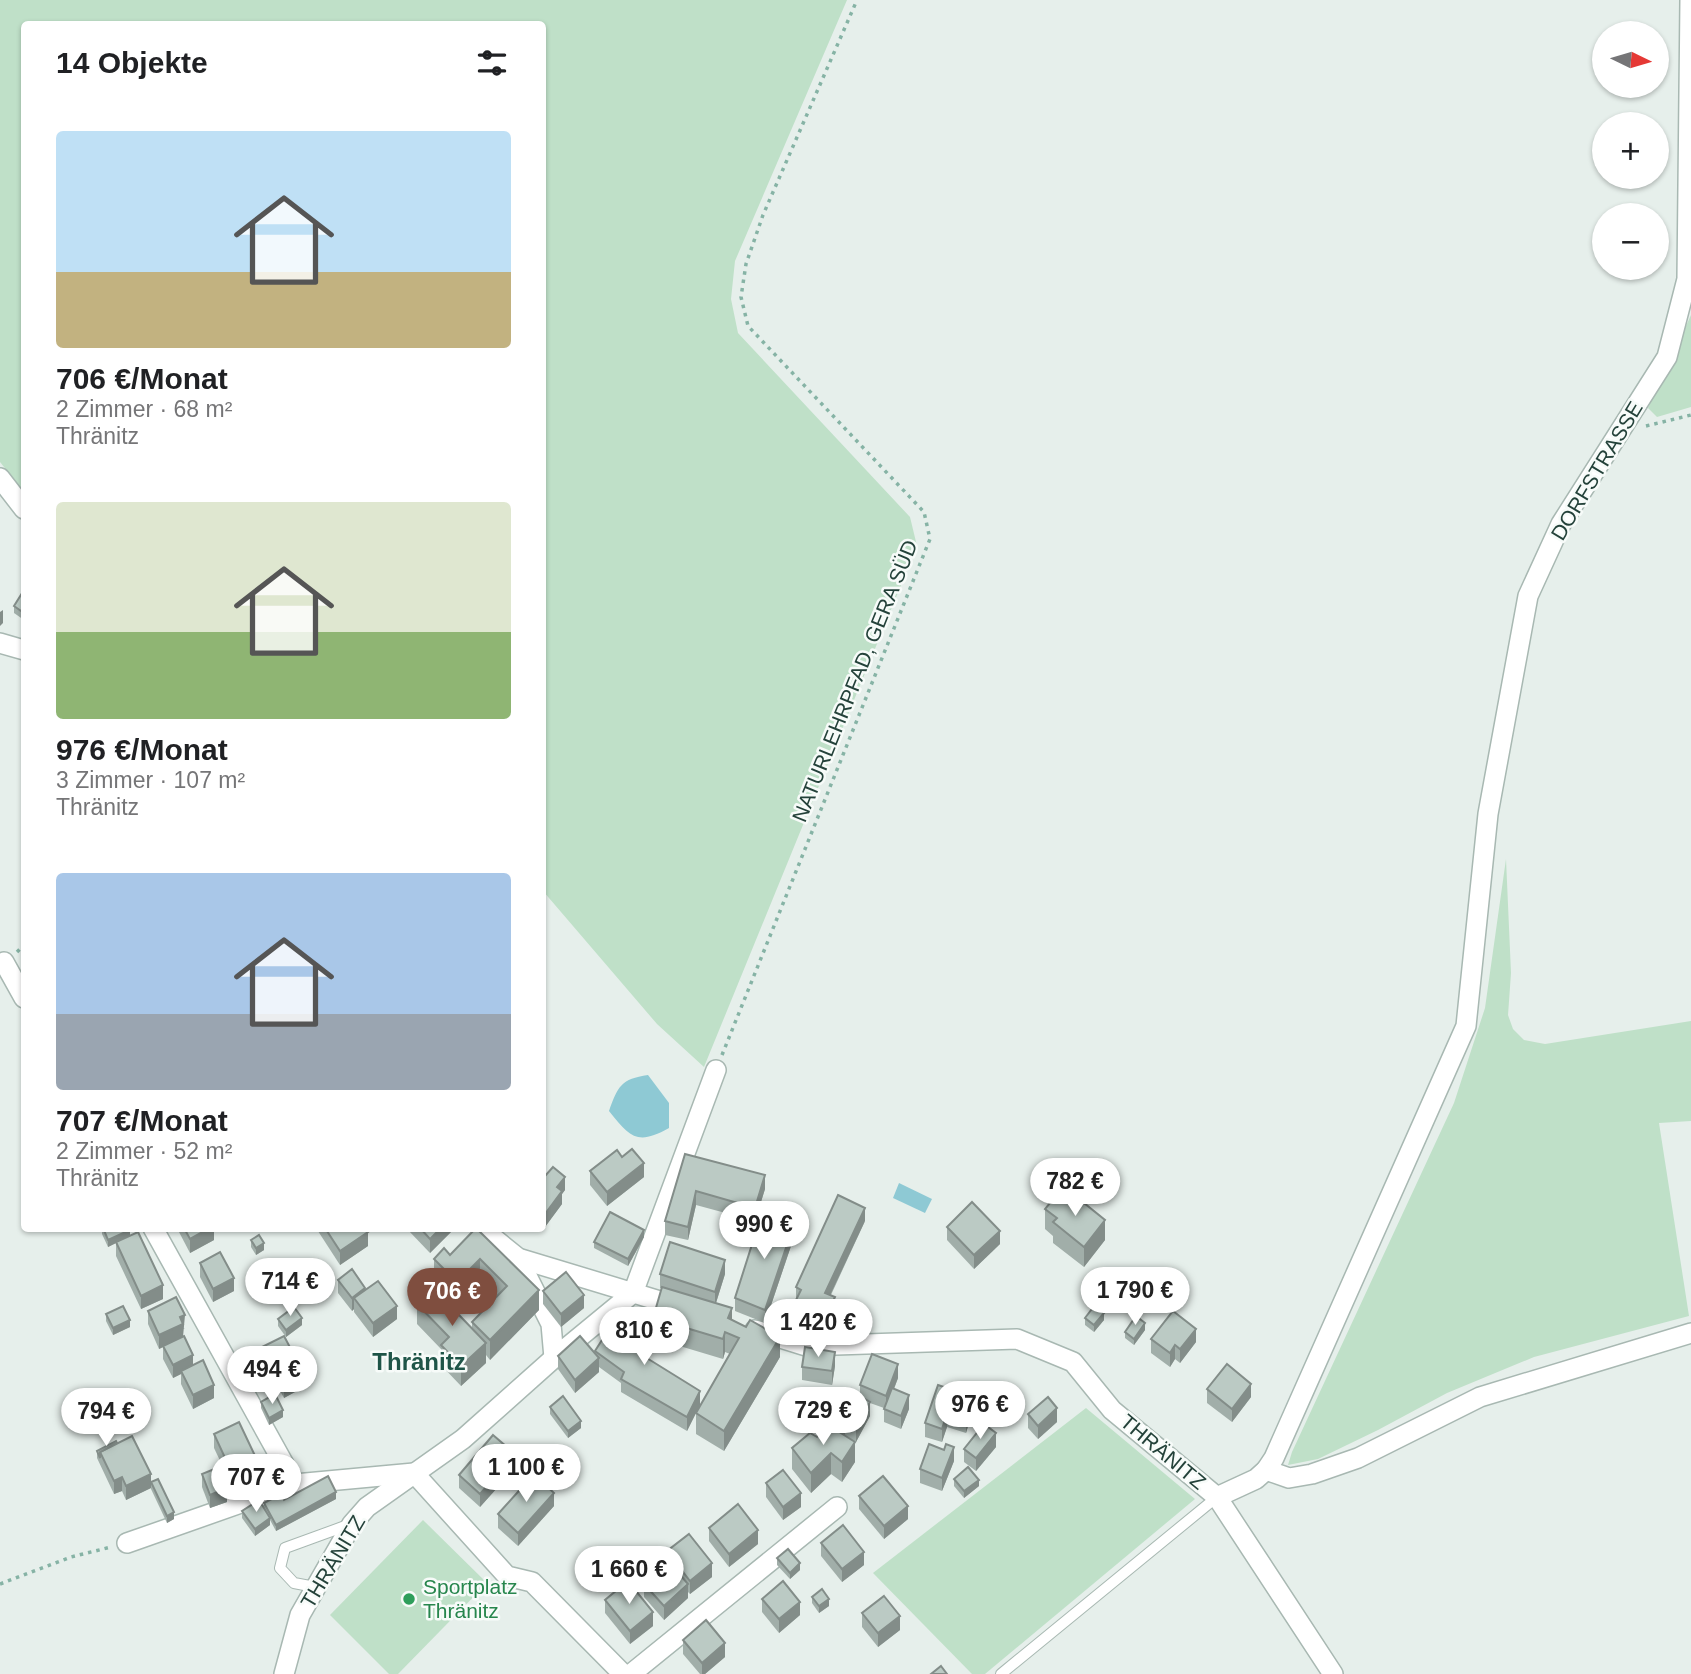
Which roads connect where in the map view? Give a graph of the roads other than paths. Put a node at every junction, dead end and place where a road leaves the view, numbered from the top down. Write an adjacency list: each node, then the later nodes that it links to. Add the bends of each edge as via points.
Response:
1 (1690, 0): 17 (street, DORFSTRASSE, via 1687,279 1667,357 1561,524 1528,596 1488,814 1466,1026)
2 (0, 478): 3 (street)
3 (21, 505)
4 (0, 643): 5 (street)
5 (21, 649)
6 (4, 962): 7 (street)
7 (21, 993)
8 (716, 1070): 12 (street)
9 (155, 1232): 19 (street)
10 (486, 1232): 11 (street)
11 (518, 1258): 12 (street); 16 (street, via 551,1324)
12 (633, 1293): 13 (street); 16 (street, THRÄNITZ)
13 (700, 1313)
14 (740, 1325): 20 (street, THRÄNITZ, via 806,1346 1017,1339 1073,1362 1112,1410)
15 (1691, 1333): 17 (street, via 1480,1397 1358,1458 1312,1474 1289,1478)
16 (554, 1358): 18 (street, THRÄNITZ, via 464,1439)
17 (1266, 1470): 20 (street, THRÄNITZ)
18 (414, 1473): 19 (street, THRÄNITZ); 22 (street, THRÄNITZ, via 367,1507); 26 (street, via 507,1576 532,1582)
19 (295, 1484): 23 (street, THRÄNITZ)
20 (1217, 1497): 28 (lane); 29 (street)
21 (837, 1507): 27 (street)
22 (352, 1524): 24 (street, THRÄNITZ); 24 (lane, via 285,1548 280,1568 294,1583)
23 (127, 1543)
24 (315, 1587): 25 (street, THRÄNITZ, via 300,1615)
25 (284, 1674)
26 (623, 1674)
27 (631, 1674)
28 (1000, 1674)
29 (1333, 1674)

